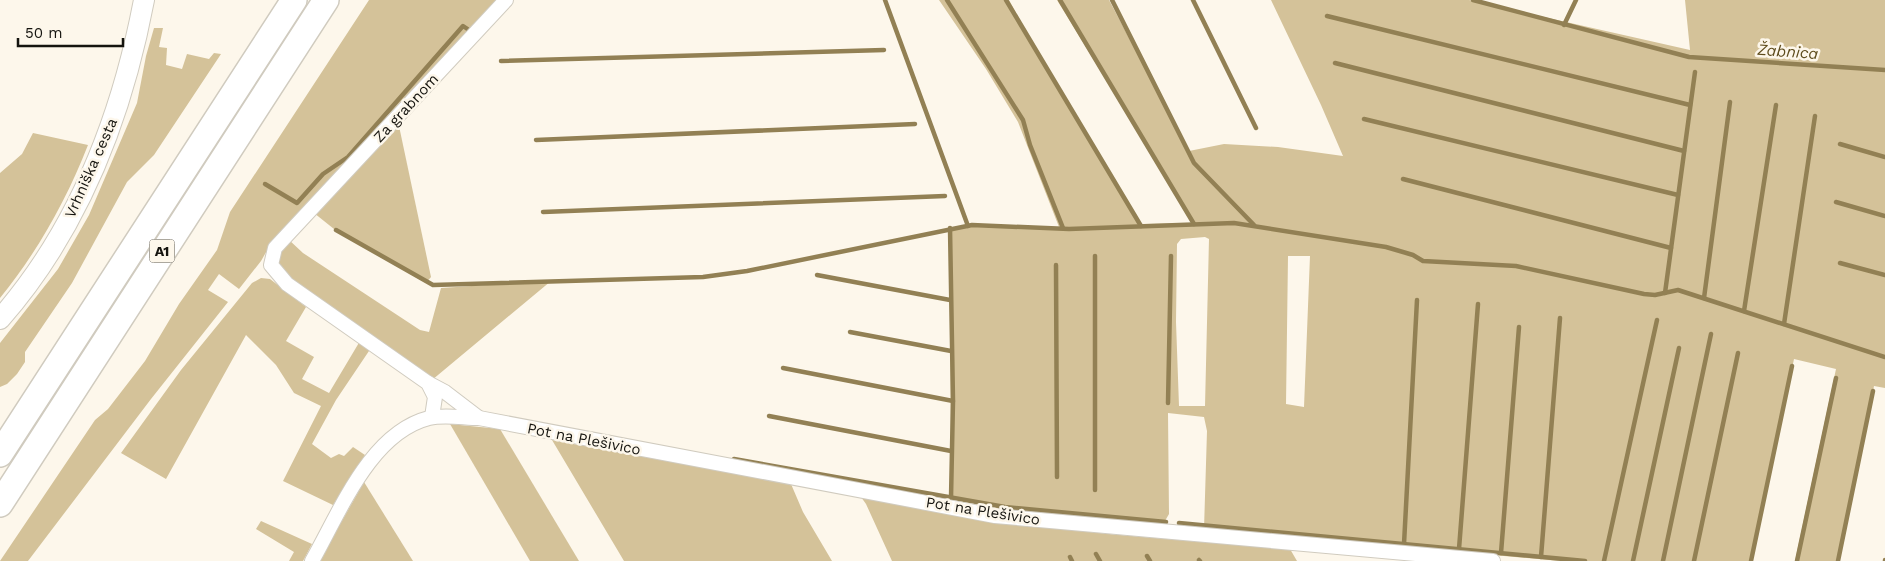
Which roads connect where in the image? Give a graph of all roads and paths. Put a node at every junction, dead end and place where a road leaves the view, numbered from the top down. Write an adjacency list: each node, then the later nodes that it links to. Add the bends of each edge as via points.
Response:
1 (144, 0): 6 (main road, Vrhniška cesta, via 134,54 111,130 83,193 48,254)
2 (294, 0): 10 (highway, A1)
3 (326, 0): 11 (highway, A1)
4 (506, 0): 5 (street, Za grabnom)
5 (306, 215): 7 (street, Pot na Plešivico, via 275,248 271,265 287,284)
6 (0, 319)
7 (428, 383): 8 (street, via 435,398); 9 (street, Pot na Plešivico)
8 (432, 417): 9 (street, Pot na Plešivico); 12 (street, Pot na Plešivico, via 396,434 379,449)
9 (479, 418): 13 (street, Pot na Plešivico, via 995,516)
10 (0, 454)
11 (0, 504)
12 (312, 561)
13 (1493, 561)

